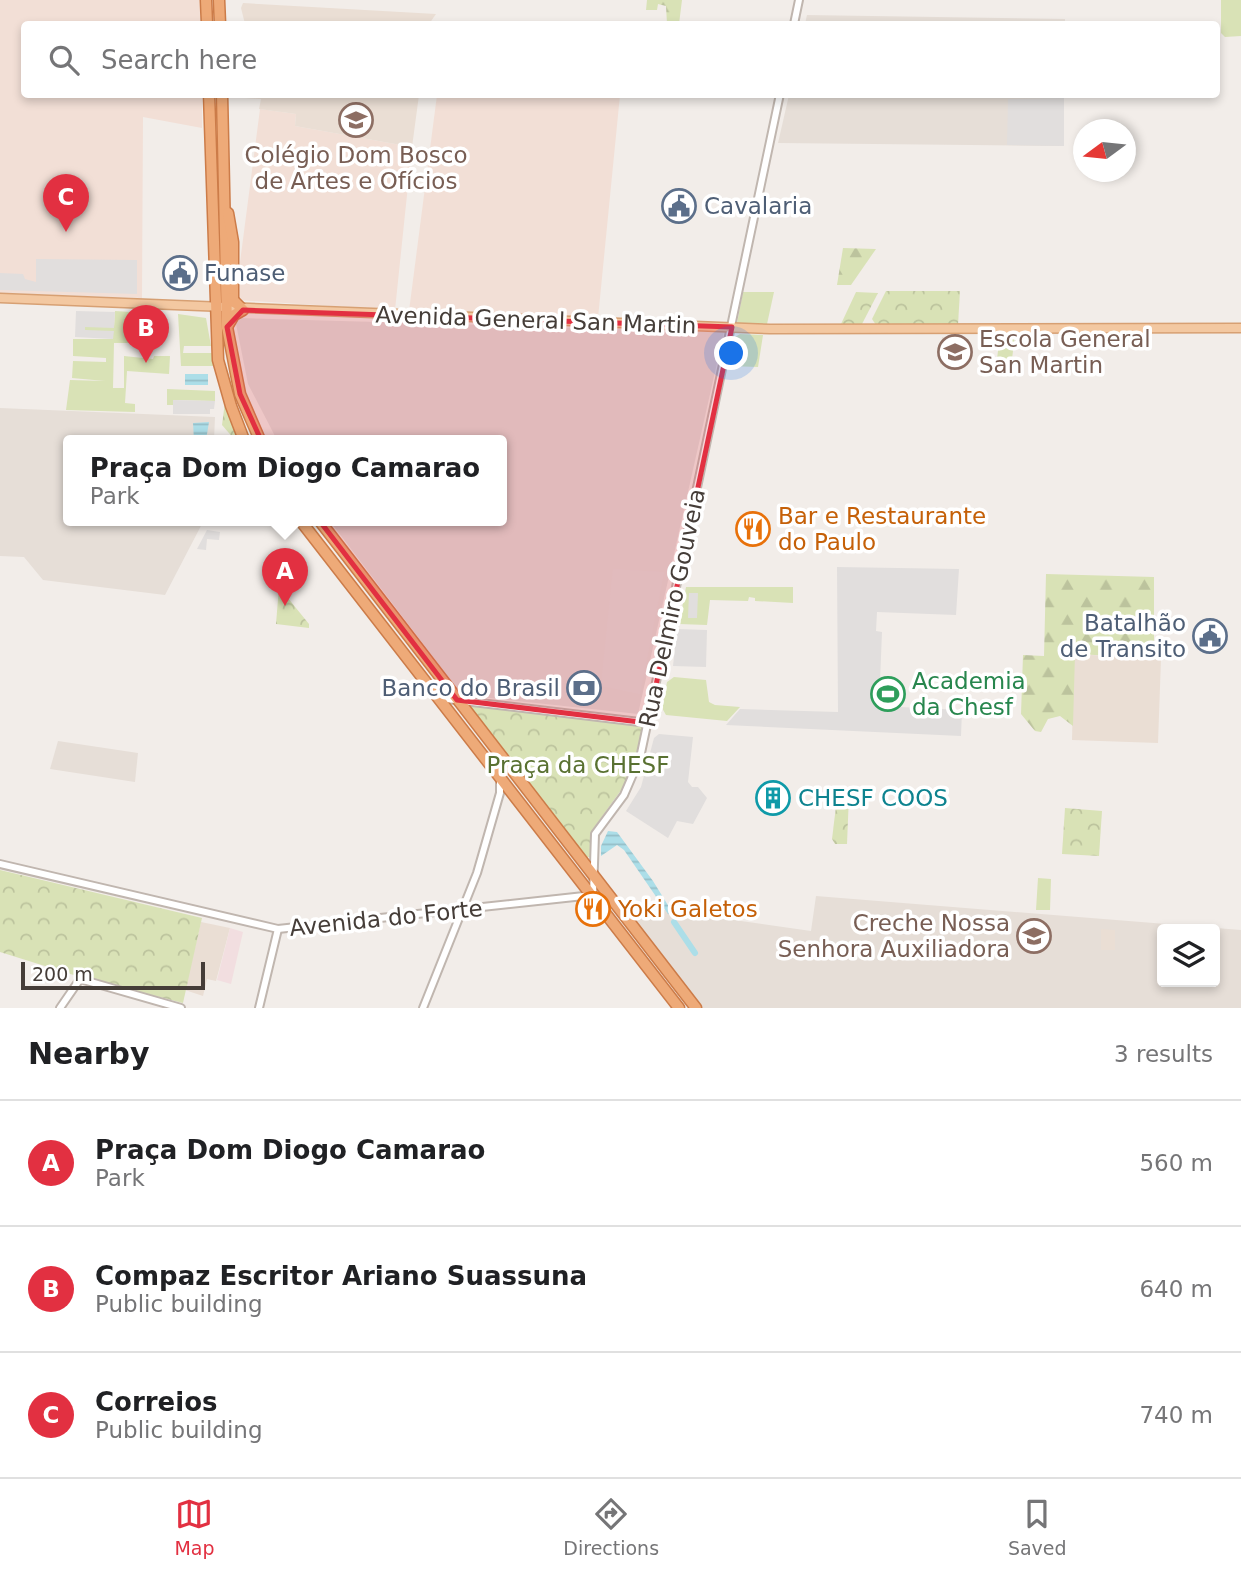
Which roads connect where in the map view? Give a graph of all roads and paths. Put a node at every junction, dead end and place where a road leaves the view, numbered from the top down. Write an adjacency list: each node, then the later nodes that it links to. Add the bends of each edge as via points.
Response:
1 (206, 0): 4 (highway)
2 (219, 0): 5 (highway)
3 (799, 0): 6 (street)
4 (207, 21)
5 (220, 21)
6 (795, 21)
7 (209, 98): 10 (highway)
8 (222, 98): 11 (highway)
9 (779, 98): 17 (street, Rua Delmiro Gouveia)
10 (211, 183): 11 (highway); 14 (highway, via 214,293)
11 (224, 203): 13 (highway, via 225,289); 13 (highway, via 232,229)
12 (0, 298): 14 (main road)
13 (230, 305): 14 (main road); 15 (highway); 16 (highway)
14 (210, 308): 19 (highway)
15 (243, 310): 16 (highway); 17 (main road, Avenida General San Martin)
16 (227, 327): 20 (highway)
17 (732, 327): 18 (main road, Avenida General San Martin); 29 (street, Rua Delmiro Gouveia)
18 (1241, 328)
19 (218, 351): 20 (highway, via 226,375); 21 (highway)
20 (240, 394): 21 (highway); 23 (highway)
21 (225, 397): 22 (highway)
22 (242, 435)
23 (258, 435)
24 (305, 526): 26 (highway)
25 (324, 526): 27 (highway)
26 (436, 697): 27 (street); 28 (highway)
27 (457, 700): 28 (street); 29 (street); 32 (highway)
28 (446, 710): 30 (highway)
29 (648, 723): 32 (street, Rua Delmiro Gouveia, via 633,780 594,834)
30 (500, 779): 33 (highway); 34 (street, via 500,793)
31 (0, 864): 35 (street, Avenida do Forte)
32 (595, 878): 33 (street); 41 (highway)
33 (593, 895): 34 (street, Avenida do Forte); 40 (highway)
34 (465, 910): 35 (street, Avenida do Forte); 39 (street)
35 (278, 929): 38 (street)
36 (60, 1008): 37 (street, via 80,979)
37 (181, 1008)
38 (259, 1008)
39 (423, 1008)
40 (679, 1008)
41 (696, 1008)

